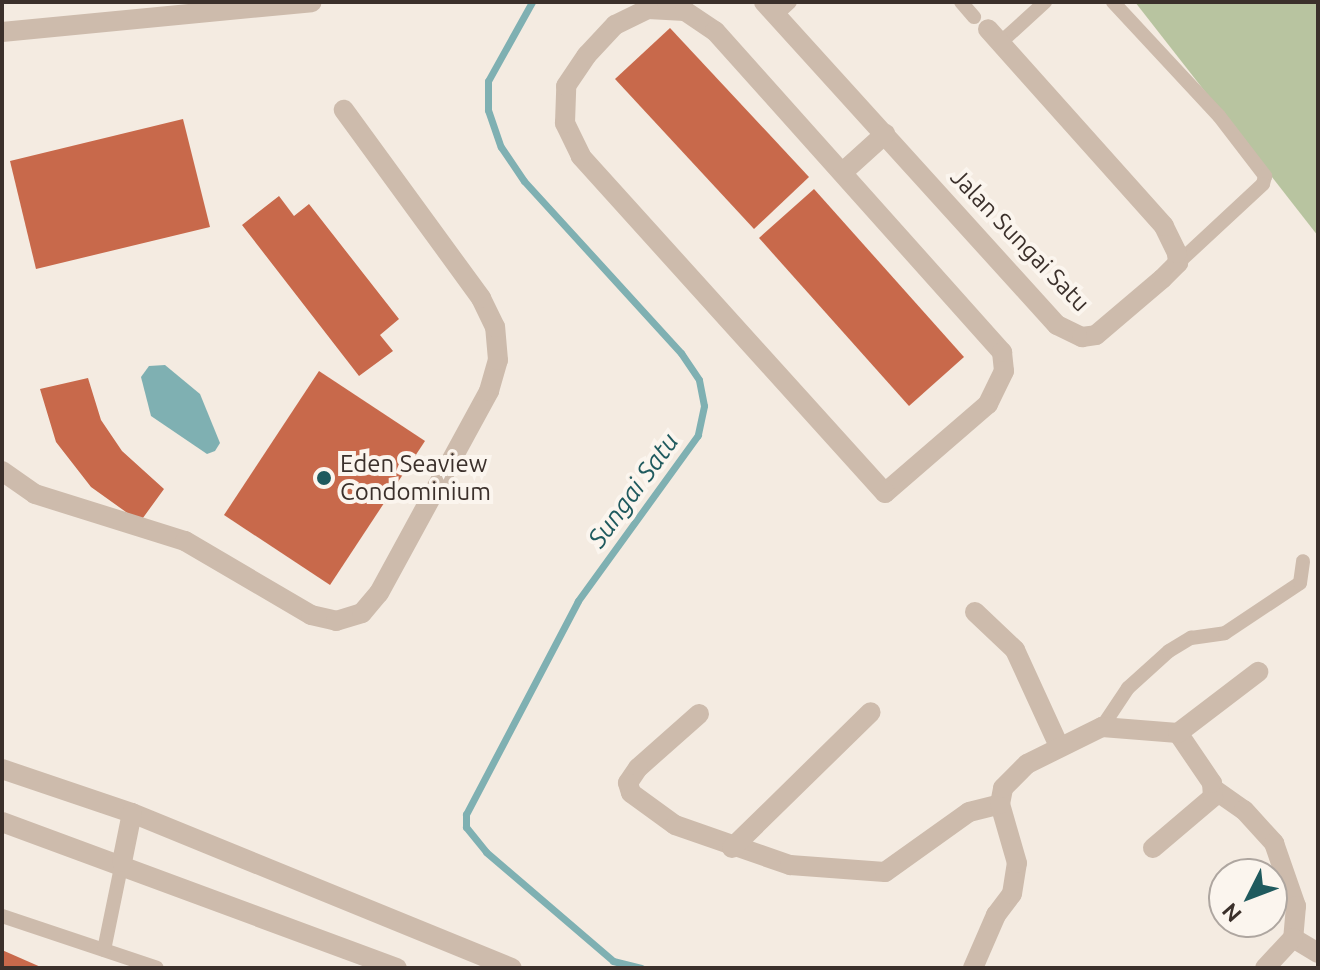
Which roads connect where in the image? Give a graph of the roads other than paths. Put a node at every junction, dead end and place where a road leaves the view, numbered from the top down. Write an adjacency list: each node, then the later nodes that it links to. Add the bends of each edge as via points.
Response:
1 (312, 2): 7 (street)
2 (961, 2): 6 (lane)
3 (1045, 2): 6 (lane)
4 (1113, 2): 11 (lane, via 1219,116 1265,176 1263,184)
5 (777, 6): 9 (street, Jalan Sungai Satu)
6 (988, 29): 11 (street, via 1164,226)
7 (2, 32)
8 (344, 110): 12 (street, via 481,298 495,327 498,360 489,391 379,593 362,613 336,621 311,615 185,541 35,494)
9 (885, 134): 10 (street); 11 (street, Jalan Sungai Satu, via 1068,333 1082,337 1108,328)
10 (843, 172): 10 (street, via 992,336 1004,371 988,404 885,493 581,156 565,123 566,86 615,25 648,9 685,11 715,31)
11 (1178, 263)
12 (2, 471)
13 (1303, 561): 18 (lane, via 1300,583 1225,633 1191,638 1169,651 1128,688)
14 (975, 612): 20 (street, via 1015,650)
15 (1258, 672): 19 (street)
16 (871, 712): 26 (street)
17 (699, 714): 26 (street, via 628,783 631,793 675,825)
18 (1102, 727): 19 (street); 20 (street)
19 (1178, 733): 22 (street)
20 (1059, 746): 23 (street, via 1027,764 1003,788)
21 (2, 769): 24 (street)
22 (1215, 790): 27 (street, via 1209,803); 30 (street, via 1244,810 1274,843 1296,906)
23 (1000, 804): 26 (street, via 969,812 885,872 790,865); 33 (street, via 1017,863 1012,894)
24 (132, 813): 28 (street); 36 (street)
25 (2, 822): 28 (street)
26 (732, 848)
27 (1153, 848)
28 (122, 862): 31 (lane); 35 (street)
29 (2, 916): 31 (lane)
30 (1293, 938): 32 (street); 37 (street)
31 (104, 950): 34 (lane)
32 (1318, 953)
33 (979, 963)
34 (157, 968)
35 (397, 968)
36 (512, 968)
37 (1265, 968)

